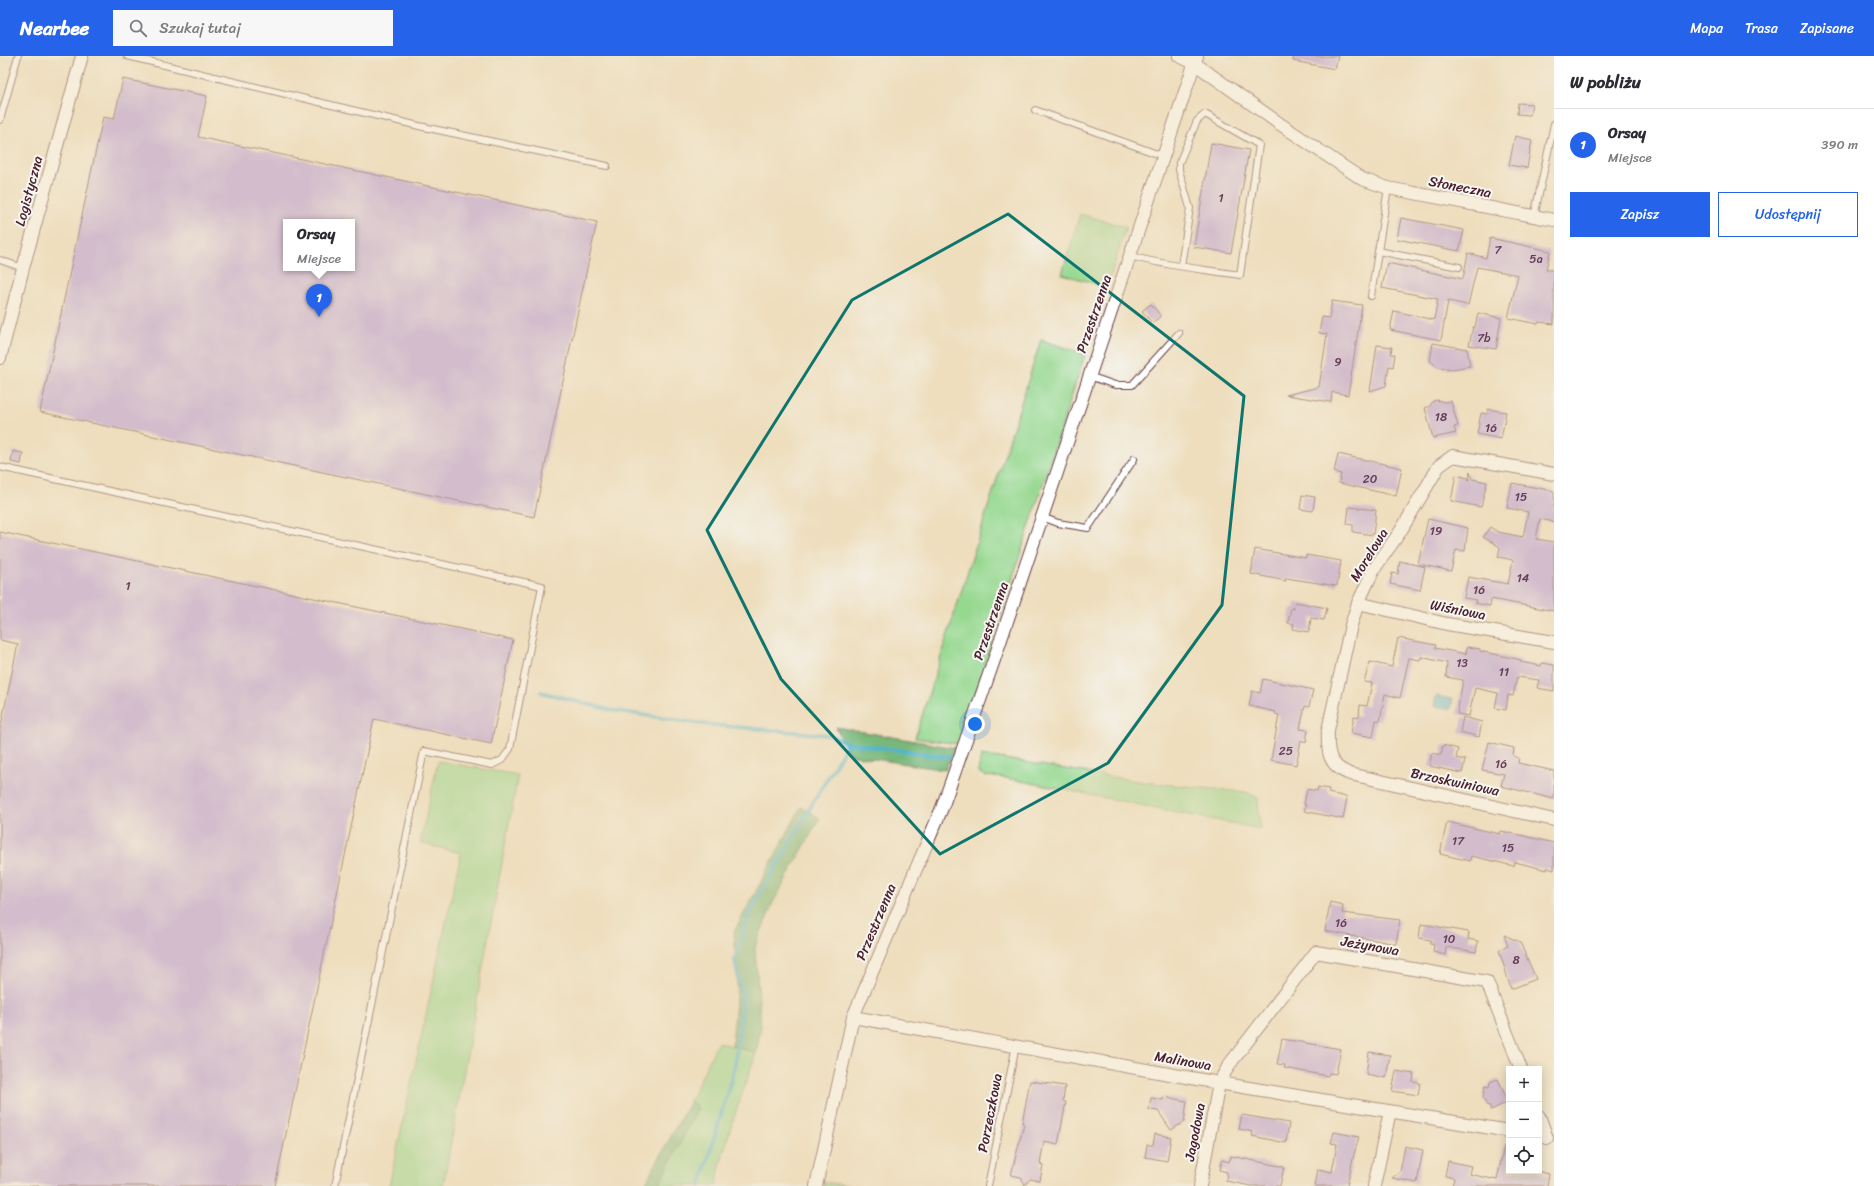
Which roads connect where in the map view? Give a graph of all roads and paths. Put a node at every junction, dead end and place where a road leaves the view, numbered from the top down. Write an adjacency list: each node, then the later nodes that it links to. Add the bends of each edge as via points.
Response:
1 (18, 56): 7 (lane)
2 (82, 56): 19 (street, Logistyczna)
3 (127, 56): 10 (lane, via 419,126)
4 (1179, 56): 5 (street, Słoneczna)
5 (1195, 60): 9 (street, Przestrzenna); 11 (street, Słoneczna, via 1280,124 1362,179)
6 (1035, 110): 9 (lane)
7 (0, 120)
8 (1554, 124): 12 (lane)
9 (1163, 156): 15 (street, Przestrzenna)
10 (607, 166)
11 (1388, 188): 12 (street, Słoneczna); 14 (lane)
12 (1534, 217): 13 (street, Słoneczna)
13 (1554, 220)
14 (1378, 251): 18 (lane); 20 (lane)
15 (1130, 256): 17 (lane); 23 (street, Przestrzenna)
16 (0, 260): 19 (lane)
17 (1181, 266): 17 (lane, via 1240,275 1259,145 1205,114 1197,121 1179,163 1190,208)
18 (1459, 267)
19 (23, 268): 22 (street, Logistyczna)
20 (1371, 296)
21 (1179, 333): 23 (lane, via 1132,385 1115,385)
22 (0, 358)
23 (1089, 376): 27 (street, Przestrzenna)
24 (1134, 459): 27 (lane, via 1088,528 1058,523)
25 (0, 467): 40 (lane, via 542,586 510,749 502,760 492,765 424,751)
26 (1554, 474): 28 (street, Morelowa, via 1453,456 1439,466 1400,532 1374,569)
27 (1042, 517): 32 (street, Przestrzenna, via 942,808)
28 (1358, 603): 29 (street, Wiśniowa, via 1447,624); 30 (street, Morelowa, via 1351,625 1327,743 1338,770)
29 (1554, 642)
30 (1350, 774): 31 (street, Brzoskwiniowa)
31 (1554, 820)
32 (853, 1017): 33 (street, Malinowa); 41 (street, Przestrzenna)
33 (1016, 1045): 35 (street, Malinowa); 42 (lane, Porzeczkowa)
34 (1520, 1066): 35 (street, Jeżynowa, via 1488,982 1316,952 1229,1065)
35 (1219, 1083): 36 (street, Malinowa); 43 (street, Jagodowa)
36 (1390, 1111): 38 (street, Malinowa); 44 (street)
37 (1542, 1124): 39 (street)
38 (1506, 1130)
39 (1547, 1137)
40 (335, 1186)
41 (816, 1186)
42 (988, 1186)
43 (1200, 1186)
44 (1374, 1186)

